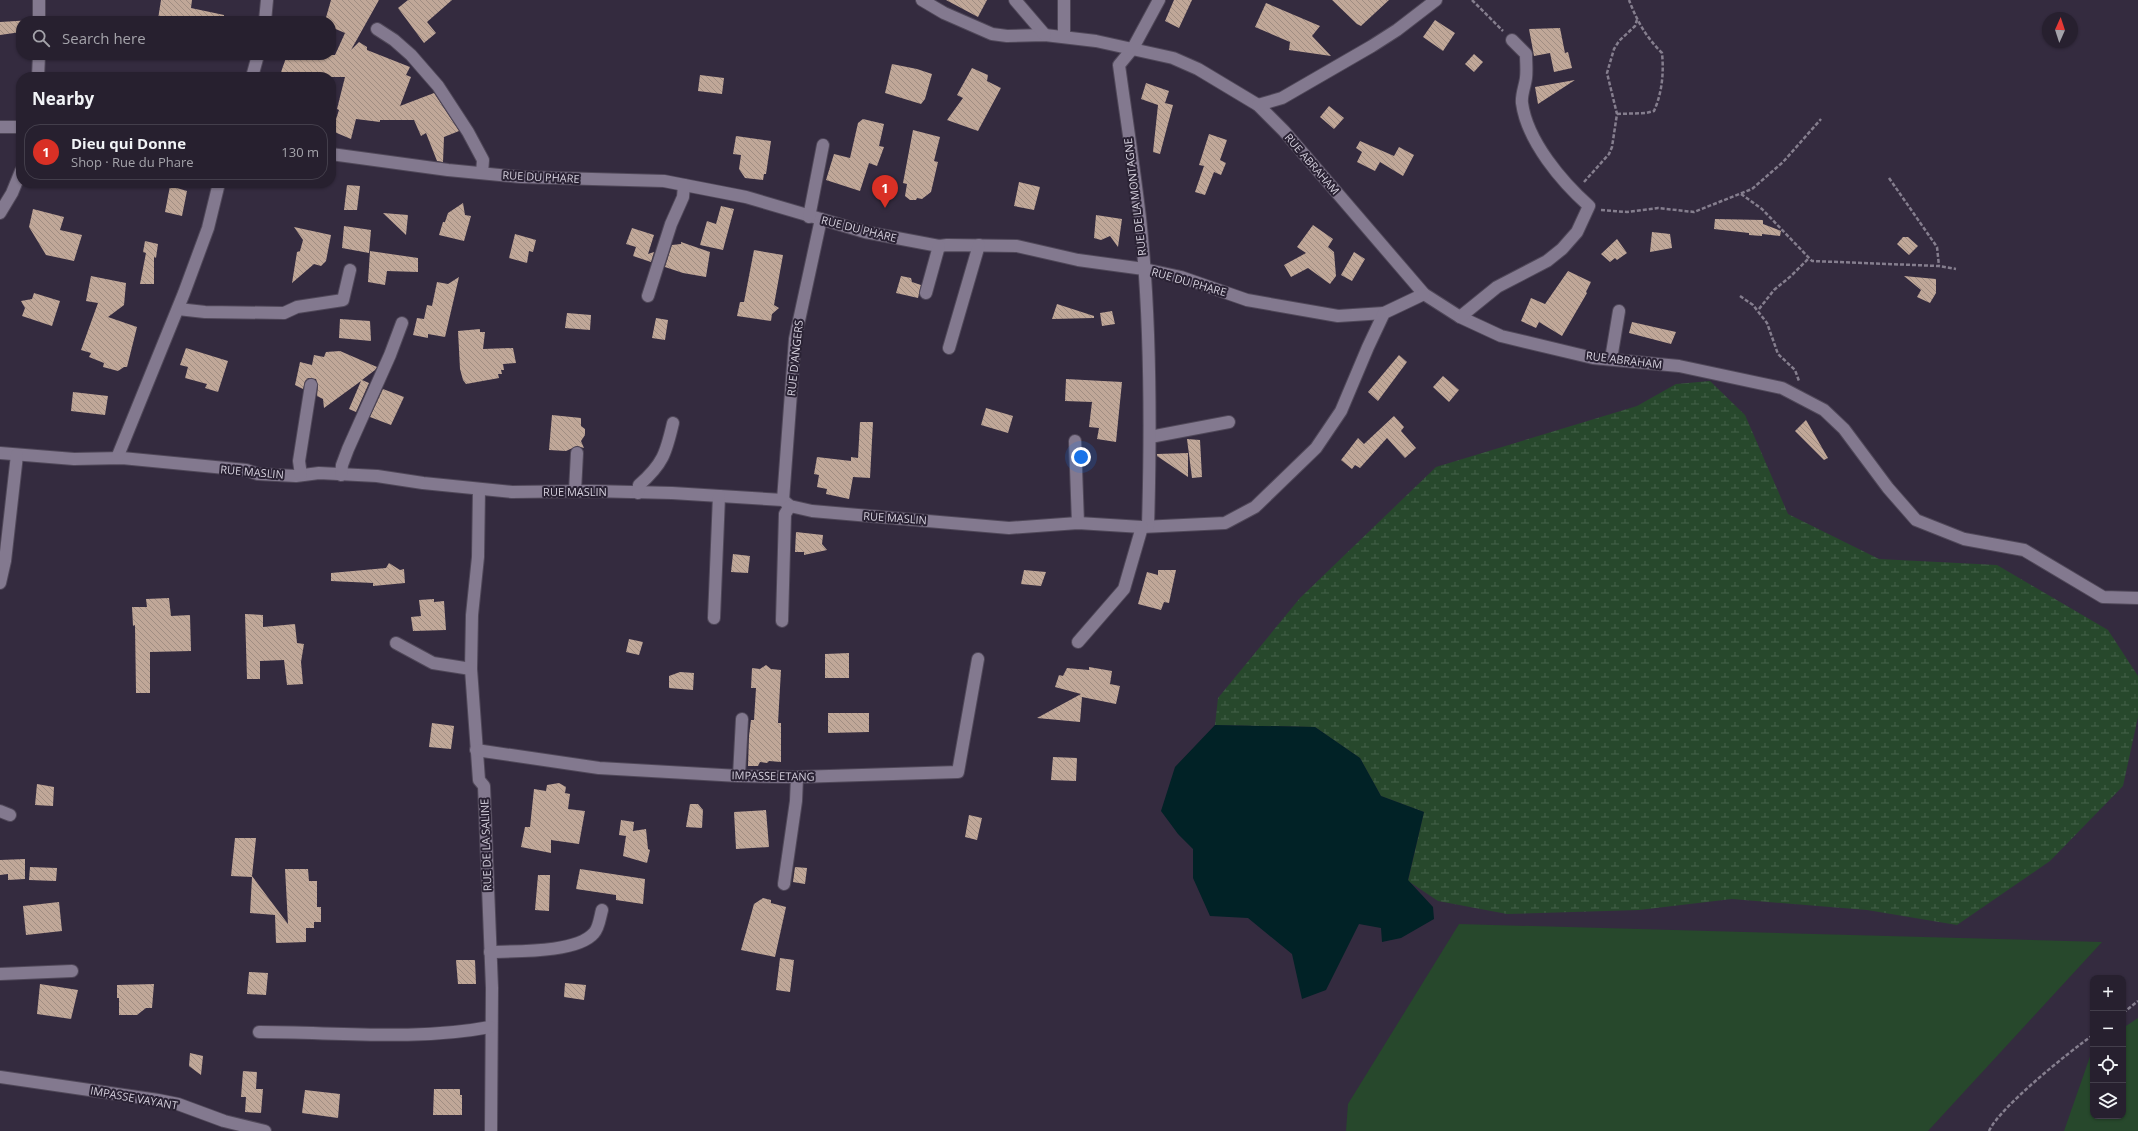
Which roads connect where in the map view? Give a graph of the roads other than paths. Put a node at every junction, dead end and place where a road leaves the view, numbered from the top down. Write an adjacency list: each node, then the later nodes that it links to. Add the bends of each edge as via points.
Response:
1 (39, 0): 8 (street)
2 (267, 0): 9 (street)
3 (922, 0): 11 (street, RUE ABRAHAM, via 992,34)
4 (1015, 0): 11 (street)
5 (1064, 0): 12 (street)
6 (1159, 0): 14 (street, RUE DE LA MONTAGNE)
7 (1436, 0): 19 (street, via 1397,30 1334,68 1282,98)
8 (39, 16)
9 (265, 16)
10 (377, 29): 24 (street, via 411,55 441,91 483,160)
11 (1045, 34): 12 (street, RUE ABRAHAM)
12 (1064, 37): 14 (street, RUE ABRAHAM)
13 (1512, 40): 40 (street, via 1526,54 1526,78 1521,101 1527,124 1545,156 1574,193 1589,206 1577,232 1562,249 1548,261 1497,287)
14 (1133, 48): 19 (street, RUE ABRAHAM, via 1173,58 1198,69); 33 (street, RUE DE LA MONTAGNE, via 1119,66 1140,219)
15 (39, 60): 17 (street)
16 (257, 60): 18 (street)
17 (38, 72)
18 (253, 72)
19 (1258, 104): 35 (street, RUE ABRAHAM)
20 (0, 126): 21 (street)
21 (16, 127)
22 (823, 145): 29 (street, RUE D'ANGERS)
23 (336, 155): 24 (street, RUE DU PHARE)
24 (482, 173): 26 (street, RUE DU PHARE, via 521,177 664,181)
25 (16, 183): 28 (street)
26 (684, 185): 29 (street, RUE DU PHARE, via 746,197); 36 (street, via 683,197 671,224)
27 (218, 188): 37 (street, via 208,228)
28 (0, 213)
29 (815, 218): 31 (street, RUE DU PHARE, via 865,232); 59 (street, RUE D'ANGERS, via 795,339)
30 (979, 245): 31 (street, RUE DU PHARE); 33 (street, RUE DU PHARE, via 1017,246 1078,260); 42 (street)
31 (939, 246): 34 (street)
32 (350, 270): 37 (street, via 343,300 297,307 284,312 205,312)
33 (1144, 270): 39 (street, RUE DU PHARE, via 1181,278 1247,300 1338,316); 47 (street, RUE DE LA MONTAGNE, via 1148,322)
34 (926, 293)
35 (1424, 294): 39 (street); 40 (street, RUE ABRAHAM)
36 (648, 296)
37 (178, 309): 52 (street)
38 (1619, 311): 43 (street)
39 (1384, 313): 61 (street, RUE MASLIN, via 1342,411 1316,448 1255,507 1225,523)
40 (1460, 317): 43 (street, RUE ABRAHAM, via 1501,336 1593,358)
41 (402, 323): 54 (street, via 348,449)
42 (949, 348)
43 (1611, 359): 63 (street, RUE ABRAHAM, via 1679,366 1782,388 1824,410 1844,429 1888,488 1916,520 1964,539 2024,550 2102,597)
44 (311, 384): 53 (street, via 299,461)
45 (1229, 422): 47 (street)
46 (673, 423): 57 (street, via 666,454 639,485)
47 (1150, 437): 61 (street, RUE DE LA MONTAGNE)
48 (1075, 441): 60 (street)
49 (0, 453): 51 (street, RUE MASLIN)
50 (577, 454): 56 (street)
51 (17, 455): 52 (street, RUE MASLIN, via 74,459); 62 (street, via 5,560)
52 (117, 458): 53 (street, RUE MASLIN, via 246,470 258,474)
53 (301, 475): 54 (street, RUE MASLIN)
54 (341, 475): 55 (street, RUE MASLIN, via 377,476)
55 (479, 489): 56 (street, RUE MASLIN, via 512,492); 69 (street, RUE DE LA SALINE, via 478,557 472,615)
56 (575, 491): 57 (street, RUE MASLIN)
57 (638, 493): 58 (street, RUE MASLIN)
58 (719, 496): 59 (street, RUE MASLIN); 64 (street)
59 (787, 503): 60 (street, RUE MASLIN, via 812,511 1009,528); 65 (street, RUE D'ANGERS)
60 (1078, 523): 61 (street, RUE MASLIN)
61 (1145, 526): 66 (street, RUE DE LA MONTAGNE, via 1124,589)
62 (0, 582)
63 (2138, 598)
64 (714, 618)
65 (782, 621)
66 (1078, 642)
67 (396, 643): 69 (street, via 433,662)
68 (978, 659): 73 (street, IMPASSE ETANG, via 958,772)
69 (471, 669): 71 (street, RUE DE LA SALINE)
70 (742, 719): 72 (street)
71 (476, 750): 72 (street, IMPASSE ETANG, via 599,768); 76 (street, RUE DE LA SALINE, via 479,780 484,786)
72 (739, 776): 73 (street, IMPASSE ETANG)
73 (797, 777): 74 (street, via 796,807)
74 (784, 884)
75 (602, 910): 76 (street, via 595,933 567,947)
76 (490, 952): 79 (street, RUE DE LA SALINE)
77 (72, 971): 78 (street)
78 (0, 974)
79 (490, 1027): 80 (street, via 439,1034); 83 (street, RUE DE LA SALINE)
80 (259, 1032)
81 (0, 1077): 82 (street, IMPASSE VAYANT, via 171,1103 224,1121)
82 (265, 1131)
83 (491, 1131)

